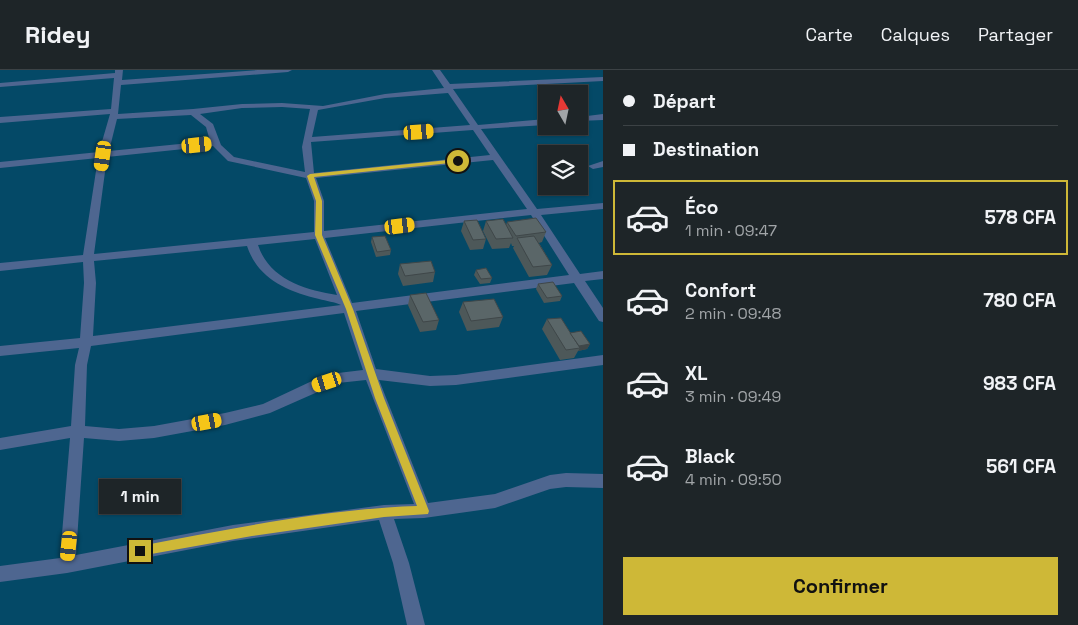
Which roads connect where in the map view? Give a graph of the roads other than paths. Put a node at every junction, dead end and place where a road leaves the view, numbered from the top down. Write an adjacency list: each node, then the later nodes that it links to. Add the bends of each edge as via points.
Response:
1 (288, 70): 4 (street)
2 (600, 70): 3 (street)
3 (603, 73)
4 (119, 76): 7 (street); 11 (street)
5 (603, 79): 6 (street)
6 (443, 82): 8 (street); 8 (street); 16 (street)
7 (0, 85)
8 (431, 91): 9 (street)
9 (314, 108): 10 (street, via 242,106); 17 (street)
10 (193, 112): 11 (street); 18 (street, via 210,126)
11 (115, 114): 14 (street); 19 (street)
12 (603, 117): 13 (street)
13 (588, 118)
14 (0, 120)
15 (538, 123): 16 (street)
16 (475, 128): 17 (street); 20 (street)
17 (307, 140): 24 (street)
18 (216, 143): 19 (street); 24 (street, via 221,154 231,159)
19 (103, 156): 22 (street); 29 (street)
20 (496, 157): 24 (street); 26 (street)
21 (603, 164): 23 (street)
22 (0, 165)
23 (593, 166)
24 (310, 176): 27 (street, via 319,201)
25 (603, 206): 26 (street)
26 (534, 212): 27 (street); 32 (street)
27 (319, 235): 28 (street); 33 (street)
28 (252, 241): 29 (street); 33 (street, via 257,258 274,275 304,292)
29 (88, 258): 30 (street); 35 (street, via 90,283)
30 (0, 267)
31 (603, 275): 32 (street)
32 (576, 278): 33 (street); 34 (street)
33 (347, 304): 35 (street); 38 (street)
34 (603, 318)
35 (86, 342): 36 (street); 39 (street, via 81,365)
36 (0, 351)
37 (603, 360): 38 (street, via 456,380 430,381)
38 (370, 374): 39 (street, via 338,378 265,409 225,419 119,435); 42 (street)
39 (78, 431): 40 (street); 44 (street)
40 (0, 444)
41 (603, 481): 42 (street, via 550,482 495,501)
42 (424, 511): 43 (street)
43 (384, 512): 44 (street, via 232,533); 46 (street)
44 (67, 566): 45 (street)
45 (0, 574)
46 (416, 625)

